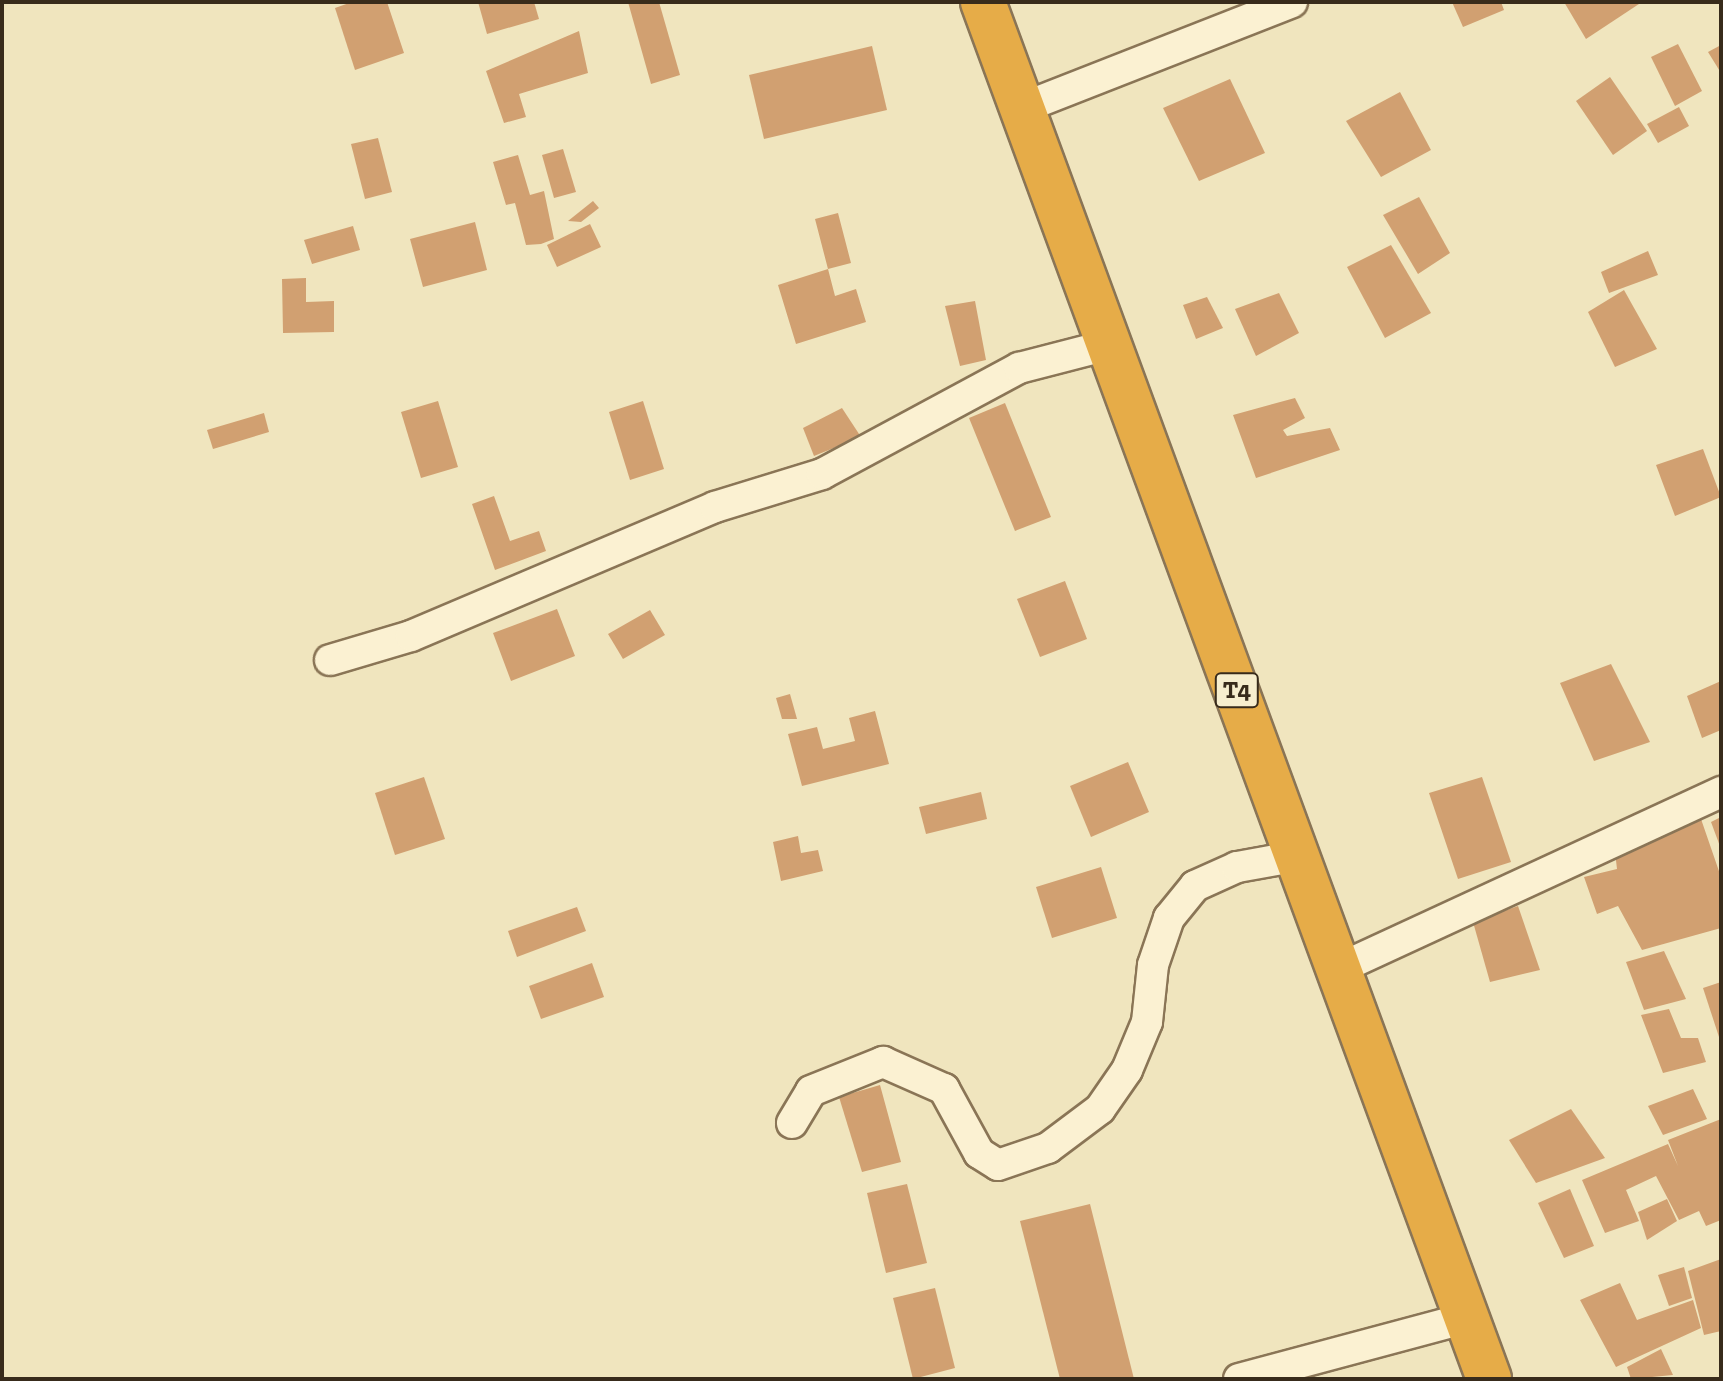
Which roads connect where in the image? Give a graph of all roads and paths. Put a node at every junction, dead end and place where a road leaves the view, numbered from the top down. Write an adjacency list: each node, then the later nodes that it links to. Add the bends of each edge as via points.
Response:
1 (983, 2): 3 (highway, T4)
2 (1292, 2): 3 (street)
3 (1022, 108): 4 (highway, T4)
4 (1108, 345): 5 (street, via 1019,368 822,474 715,507 411,636); 7 (highway, T4)
5 (330, 660)
6 (1721, 792): 8 (street)
7 (1298, 856): 8 (highway, T4); 9 (street, via 1237,867 1195,886 1169,918 1153,965 1147,1022 1127,1070 1100,1109 1048,1148 998,1165 979,1153 944,1089 883,1062 811,1091)
8 (1340, 968): 10 (highway, T4)
9 (792, 1123)
10 (1467, 1318): 11 (street); 12 (highway, T4)
11 (1239, 1379)
12 (1489, 1379)

